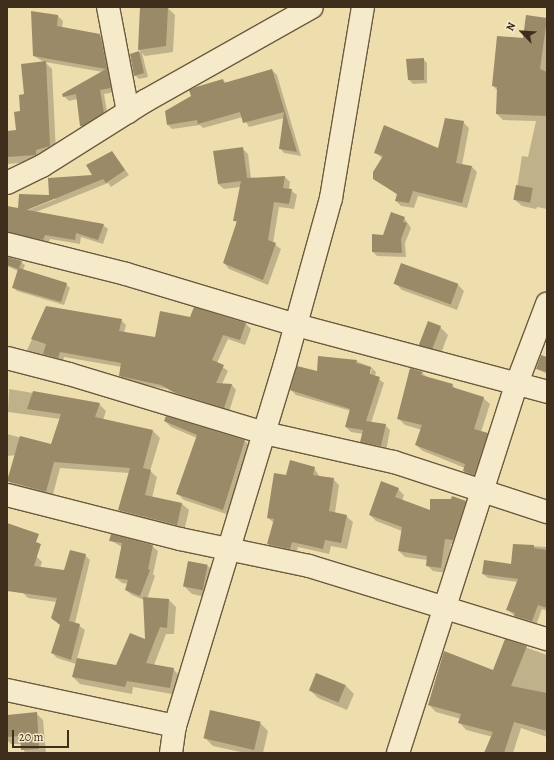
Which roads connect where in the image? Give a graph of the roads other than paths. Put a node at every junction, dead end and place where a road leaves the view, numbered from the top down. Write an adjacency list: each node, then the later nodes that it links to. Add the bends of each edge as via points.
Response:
1 (108, 7): 4 (street)
2 (312, 7): 4 (street)
3 (363, 7): 8 (street, via 331,198)
4 (128, 112): 5 (street, via 42,166)
5 (7, 183)
6 (7, 244): 8 (street, via 126,274)
7 (547, 304): 10 (street)
8 (296, 325): 10 (street); 12 (street)
9 (7, 358): 12 (street, via 69,374)
10 (517, 383): 11 (street); 13 (street)
11 (547, 392)
12 (264, 433): 13 (street, via 394,462); 16 (street)
13 (483, 491): 15 (street); 17 (street)
14 (7, 495): 16 (street, via 180,539)
15 (547, 512)
16 (230, 548): 17 (street, via 310,566); 20 (street)
17 (443, 609): 18 (street); 22 (street)
18 (547, 639)
19 (7, 690): 20 (street)
20 (175, 726): 21 (street)
21 (171, 753)
22 (398, 753)

